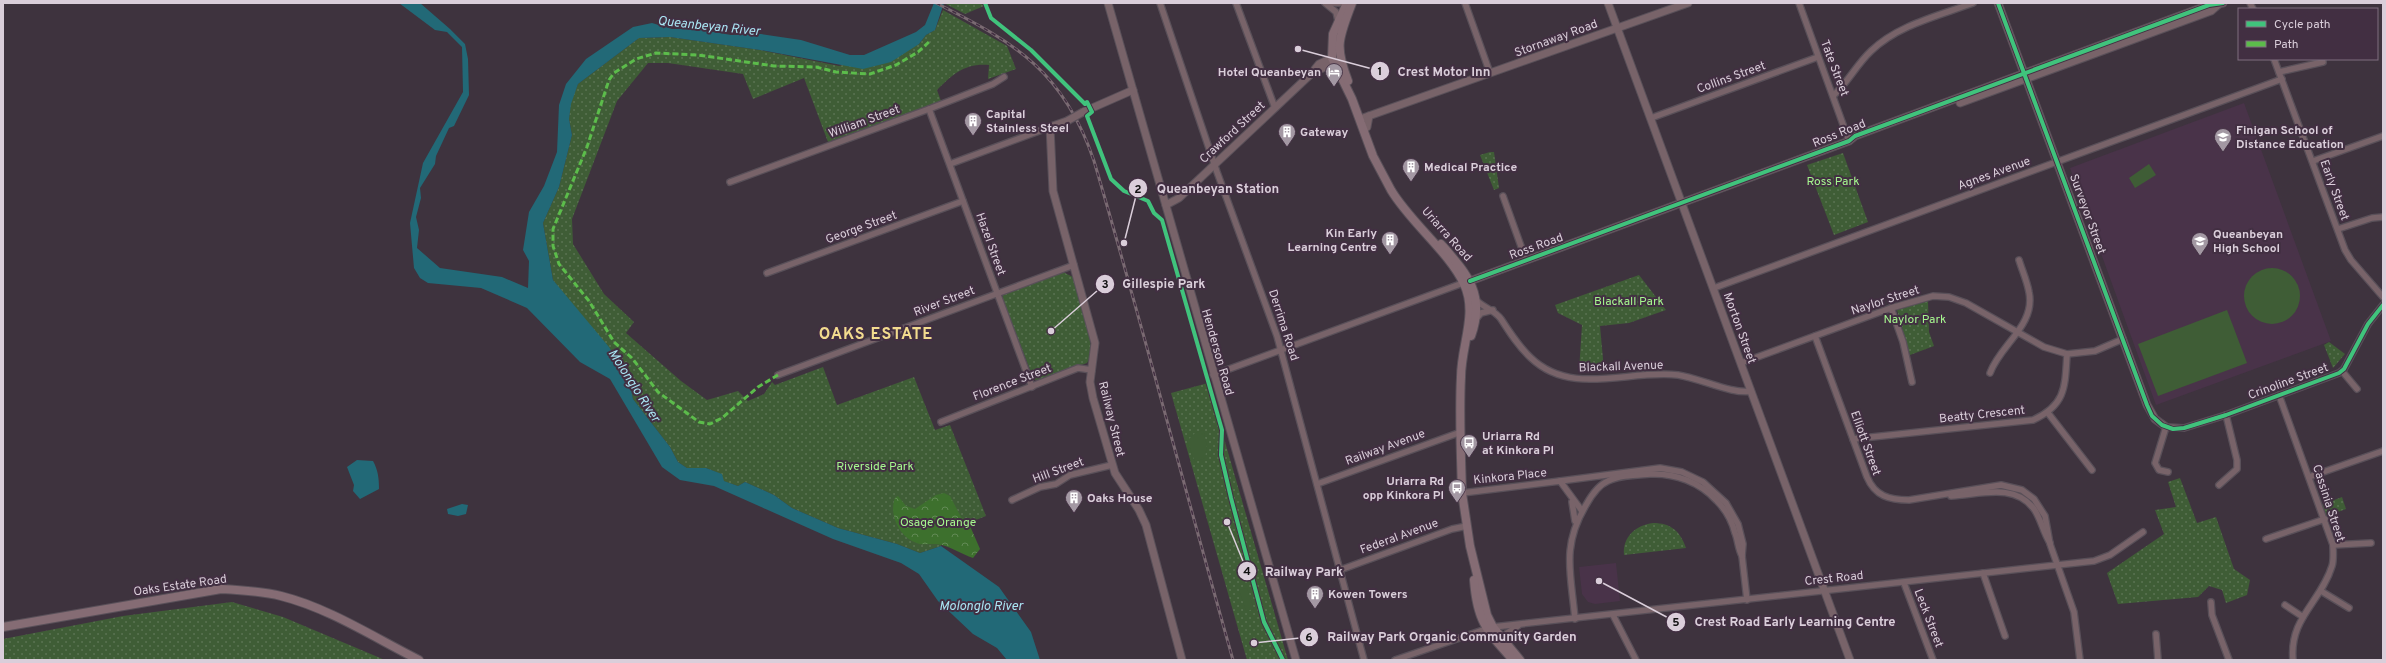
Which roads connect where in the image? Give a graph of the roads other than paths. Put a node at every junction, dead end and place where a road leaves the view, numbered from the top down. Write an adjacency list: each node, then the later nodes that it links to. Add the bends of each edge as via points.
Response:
1 (1108, 3): 26 (street, Henderson Road)
2 (1160, 3): 38 (street, Derrima Road)
3 (1236, 3): 28 (street)
4 (1326, 3): 5 (street); 15 (street, via 1337,13)
5 (1340, 3)
6 (1347, 3): 15 (main road)
7 (1352, 3): 18 (main road)
8 (1465, 3): 22 (street)
9 (1608, 3): 16 (street, Morton Street)
10 (1688, 3): 16 (street, Stornaway Road)
11 (1799, 3): 17 (street, Tate Street)
12 (1973, 3): 27 (street, via 1898,31 1884,40 1862,61)
13 (1998, 3): 23 (street, Surveyor Street)
14 (2221, 4): 23 (street, Ross Road, via 2211,10)
15 (1337, 23): 18 (main road, via 1332,39)
16 (1617, 28): 22 (street, Stornaway Road); 30 (street, Morton Street)
17 (1818, 56): 27 (street, Tate Street); 30 (street, Collins Street)
18 (1335, 60): 28 (street, Crawford Street, via 1318,65); 31 (main road, Uriarra Road)
19 (2274, 60): 21 (street, Early Street)
20 (2323, 62): 21 (street)
21 (2279, 72): 25 (street, Early Street)
22 (1490, 73): 31 (street, Stornaway Road)
23 (2026, 75): 34 (street, Ross Road, via 1856,141); 35 (street, Surveyor Street)
24 (1004, 77): 29 (street, William Street, via 993,84)
25 (2282, 79): 35 (street, Agnes Avenue); 36 (street, Early Street)
26 (1133, 90): 32 (street, bridge); 43 (street, Henderson Road)
27 (1834, 95): 34 (street, Tate Street)
28 (1275, 108): 38 (street, Crawford Street)
29 (929, 109): 37 (street, Hazel Street); 39 (street, William Street)
30 (1651, 118): 42 (street, Morton Street)
31 (1365, 122): 50 (main road, Uriarra Road, via 1393,195)
32 (1050, 127): 37 (street); 48 (street, Railway Street, via 1053,191)
33 (2383, 136): 36 (street)
34 (1849, 141): 42 (street, Ross Road)
35 (2058, 161): 51 (street, Agnes Avenue); 61 (street, Surveyor Street)
36 (2313, 161): 45 (street, Early Street)
37 (950, 164): 41 (street, Hazel Street)
38 (1214, 165): 43 (street, Crawford Street, via 1179,198); 62 (street, Derrima Road)
39 (730, 182)
40 (1503, 196): 46 (street)
41 (963, 201): 49 (street, George Street); 52 (street, Hazel Street)
42 (1682, 202): 46 (street, Ross Road); 51 (street, Morton Street)
43 (1166, 205): 70 (street, Henderson Road)
44 (2383, 217): 45 (street)
45 (2338, 229): 53 (street, Early Street, via 2348,256)
46 (1526, 260): 50 (street, Ross Road)
47 (2019, 260): 59 (street, via 2030,293 2030,308 2024,324)
48 (1074, 266): 52 (street, River Street); 66 (street, Railway Street, via 1095,343)
49 (767, 273)
50 (1467, 282): 54 (main road, Uriarra Road); 62 (street, Ross Road); 64 (main road, Uriarra Road, via 1470,315)
51 (1714, 288): 65 (street, Morton Street)
52 (997, 293): 69 (street, River Street); 72 (street, Hazel Street)
53 (2383, 297)
54 (1475, 298): 57 (street, Blackall Avenue, via 1480,304); 58 (main road, Uriarra Road)
55 (2383, 305): 67 (street, Crinoline Street, via 2368,324)
56 (1891, 308): 59 (street, Naylor Street, via 1933,296 1949,297 1966,303); 60 (street, Naylor Street); 71 (street, via 1903,342)
57 (1493, 310): 58 (street, via 1481,313); 74 (street, Blackall Avenue, via 1531,358 1546,368 1568,377 1584,380 1649,374 1675,375 1699,379 1737,392)
58 (1476, 319): 64 (main road, Uriarra Road)
59 (2016, 333): 63 (street, Naylor Street, via 2044,347); 68 (street, via 1994,361)
60 (1815, 336): 65 (street, Naylor Street); 81 (street, Elliott Street)
61 (2122, 339): 63 (street, Naylor Street, via 2095,351); 79 (street, Surveyor Street, via 2150,412 2157,422)
62 (1282, 350): 70 (street, Ross Road); 90 (street, Derrima Road)
63 (2067, 354): 76 (street, Beatty Crescent, via 2065,384 2059,402)
64 (1462, 363): 80 (main road, Uriarra Road)
65 (1741, 364): 74 (street, Morton Street)
66 (1092, 370): 72 (street, Florence Street, via 1078,368); 83 (street, Railway Street, via 1091,391)
67 (2342, 371): 73 (street); 75 (street, Crinoline Street)
68 (1990, 373)
69 (778, 375)
70 (1213, 375): 125 (street, Henderson Road)
71 (1912, 382)
72 (1032, 386): 78 (street, Florence Street)
73 (2357, 389)
74 (1751, 392): 108 (street, Morton Street)
75 (2279, 395): 77 (street, Crinoline Street); 87 (street, Cassinia Street)
76 (2048, 413): 81 (street, Beatty Crescent, via 2033,420); 84 (street)
77 (2226, 415): 79 (street, Crinoline Street, via 2184,428); 91 (street, via 2237,469)
78 (941, 422)
79 (2166, 427): 85 (street, via 2156,463 2159,470)
80 (1461, 432): 90 (street, Railway Avenue); 92 (main road, Uriarra Road)
81 (1853, 439): 104 (street, Elliott Street, via 1870,484 1885,498 1909,500 2001,485 2022,490 2034,499 2042,510)
82 (2383, 451): 87 (street)
83 (1112, 465): 94 (street, Hill Street, via 1070,475 1056,484 1040,487); 124 (street, Railway Street, via 1146,526)
84 (2092, 470)
85 (2168, 472)
86 (1597, 477): 88 (street, Kinkora Place); 89 (street, Kinkora Place); 103 (street, Kinkora Place, via 1624,471 1660,468 1682,472 1703,482 1717,493 1734,514 1742,536)
87 (2309, 477): 96 (street, Cassinia Street)
88 (1609, 480): 95 (street, via 1594,492); 103 (street, Kinkora Place, via 1657,474 1674,476 1694,483 1715,498 1728,515)
89 (1560, 481): 92 (street, Kinkora Place); 93 (street, Kinkora Place)
90 (1317, 484): 105 (street, Derrima Road)
91 (2219, 485)
92 (1462, 493): 98 (main road, Uriarra Road)
93 (1570, 497): 95 (street, Kinkora Place); 97 (street)
94 (1012, 500)
95 (1582, 511): 97 (street)
96 (2325, 519): 100 (street); 102 (street, Cassinia Street)
97 (1575, 523): 116 (street, via 1569,556)
98 (1467, 526): 105 (street, Federal Avenue, via 1452,528); 119 (main road, Uriarra Road)
99 (2143, 532): 104 (street, Crest Road, via 2100,560)
100 (2266, 539)
101 (2371, 543): 102 (street)
102 (2333, 545): 109 (street, Cassinia Street, via 2333,565)
103 (1742, 556): 110 (street, Kinkora Place)
104 (2057, 565): 106 (street, Crest Road); 133 (street, Elliott Street, via 2074,612)
105 (1340, 570): 126 (street, Derrima Road)
106 (1982, 573): 107 (street, Crest Road); 121 (street)
107 (1904, 583): 108 (street, Crest Road); 132 (street, Leck Street)
108 (1824, 591): 110 (street, Crest Road); 131 (street, Morton Street)
109 (2321, 591): 113 (street); 115 (street, Cassinia Street)
110 (1747, 600): 114 (street, Crest Road)
111 (2211, 602): 135 (street, via 2212,615)
112 (2285, 606): 115 (street)
113 (2349, 608)
114 (1613, 615): 116 (street, Crest Road); 130 (street)
115 (2303, 617): 136 (street, Cassinia Street, via 2292,641)
116 (1575, 619): 117 (street, Crest Road)
117 (1520, 625): 119 (street, Crest Road); 122 (street, via 1507,633)
118 (3, 627): 123 (main road, Oaks Estate Road, via 221,589 252,590 282,596 319,610)
119 (1489, 628): 122 (main road, Uriarra Road); 127 (street, Crest Road); 128 (main road, Uriarra Road)
120 (2156, 634): 134 (street)
121 (2005, 636)
122 (1508, 645): 129 (main road, Uriarra Road)
123 (419, 660)
124 (1182, 660)
125 (1296, 660)
126 (1364, 660)
127 (1395, 660)
128 (1513, 660)
129 (1520, 660)
130 (1636, 660)
131 (1850, 660)
132 (1933, 660)
133 (2080, 660)
134 (2158, 660)
135 (2229, 660)
136 (2293, 660)

